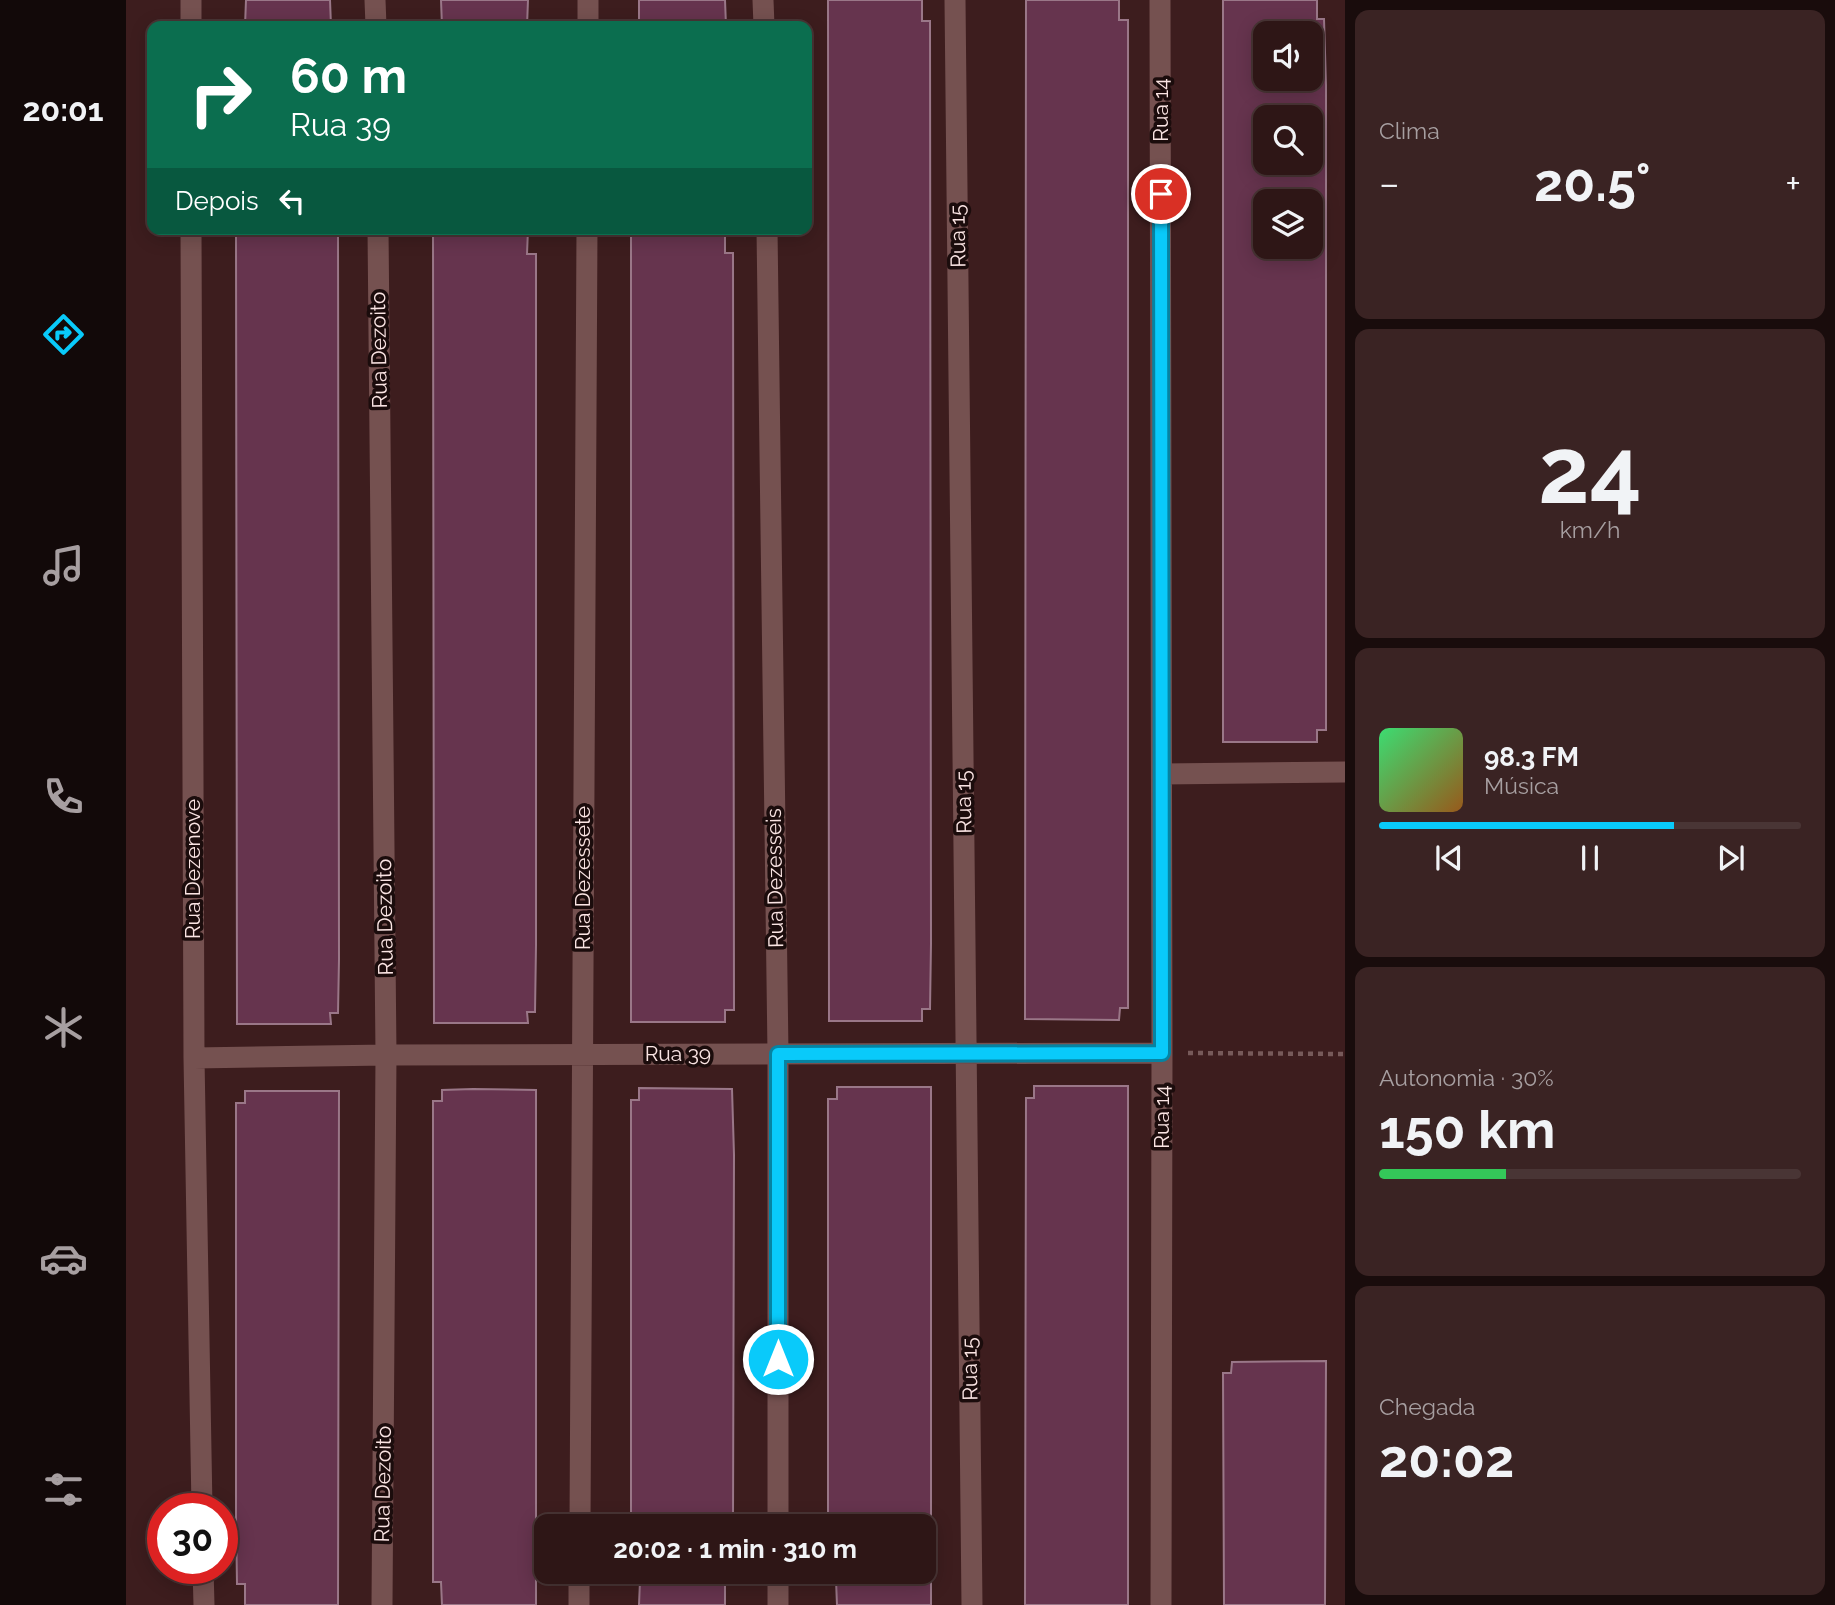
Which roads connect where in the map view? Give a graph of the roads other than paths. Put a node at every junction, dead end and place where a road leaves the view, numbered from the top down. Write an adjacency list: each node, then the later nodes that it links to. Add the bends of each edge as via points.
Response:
1 (191, 0): 7 (street)
2 (375, 0): 8 (street)
3 (588, 0): 9 (street)
4 (763, 0): 10 (street)
5 (955, 0): 19 (street, Rua 15)
6 (1160, 0): 16 (street, Rua 14)
7 (191, 21)
8 (376, 21)
9 (588, 21)
10 (764, 21)
11 (191, 235): 22 (street, Rua Dezenove)
12 (378, 235): 20 (street, Rua Dezoito)
13 (587, 235): 21 (street, Rua Dezessete)
14 (766, 235): 18 (street, Rua Dezesseis)
15 (1345, 772): 16 (street)
16 (1162, 774): 17 (street, Rua 14)
17 (1162, 1053): 19 (street, Rua 39); 34 (street, Rua 14)
18 (778, 1054): 19 (street, Rua 39); 21 (street, Rua 39); 25 (street, Rua Dezesseis)
19 (967, 1054): 33 (street, Rua 15)
20 (386, 1055): 21 (street, Rua 39); 22 (street, Rua 39); 30 (street, Rua Dezoito)
21 (582, 1055): 24 (street, Rua Dezessete)
22 (194, 1058): 23 (street, Rua Dezenove)
23 (202, 1493)
24 (580, 1514)
25 (778, 1514)
26 (203, 1584): 29 (street)
27 (579, 1584): 31 (street)
28 (778, 1584): 32 (street)
29 (204, 1605)
30 (382, 1605)
31 (579, 1605)
32 (778, 1605)
33 (972, 1605)
34 (1161, 1605)

